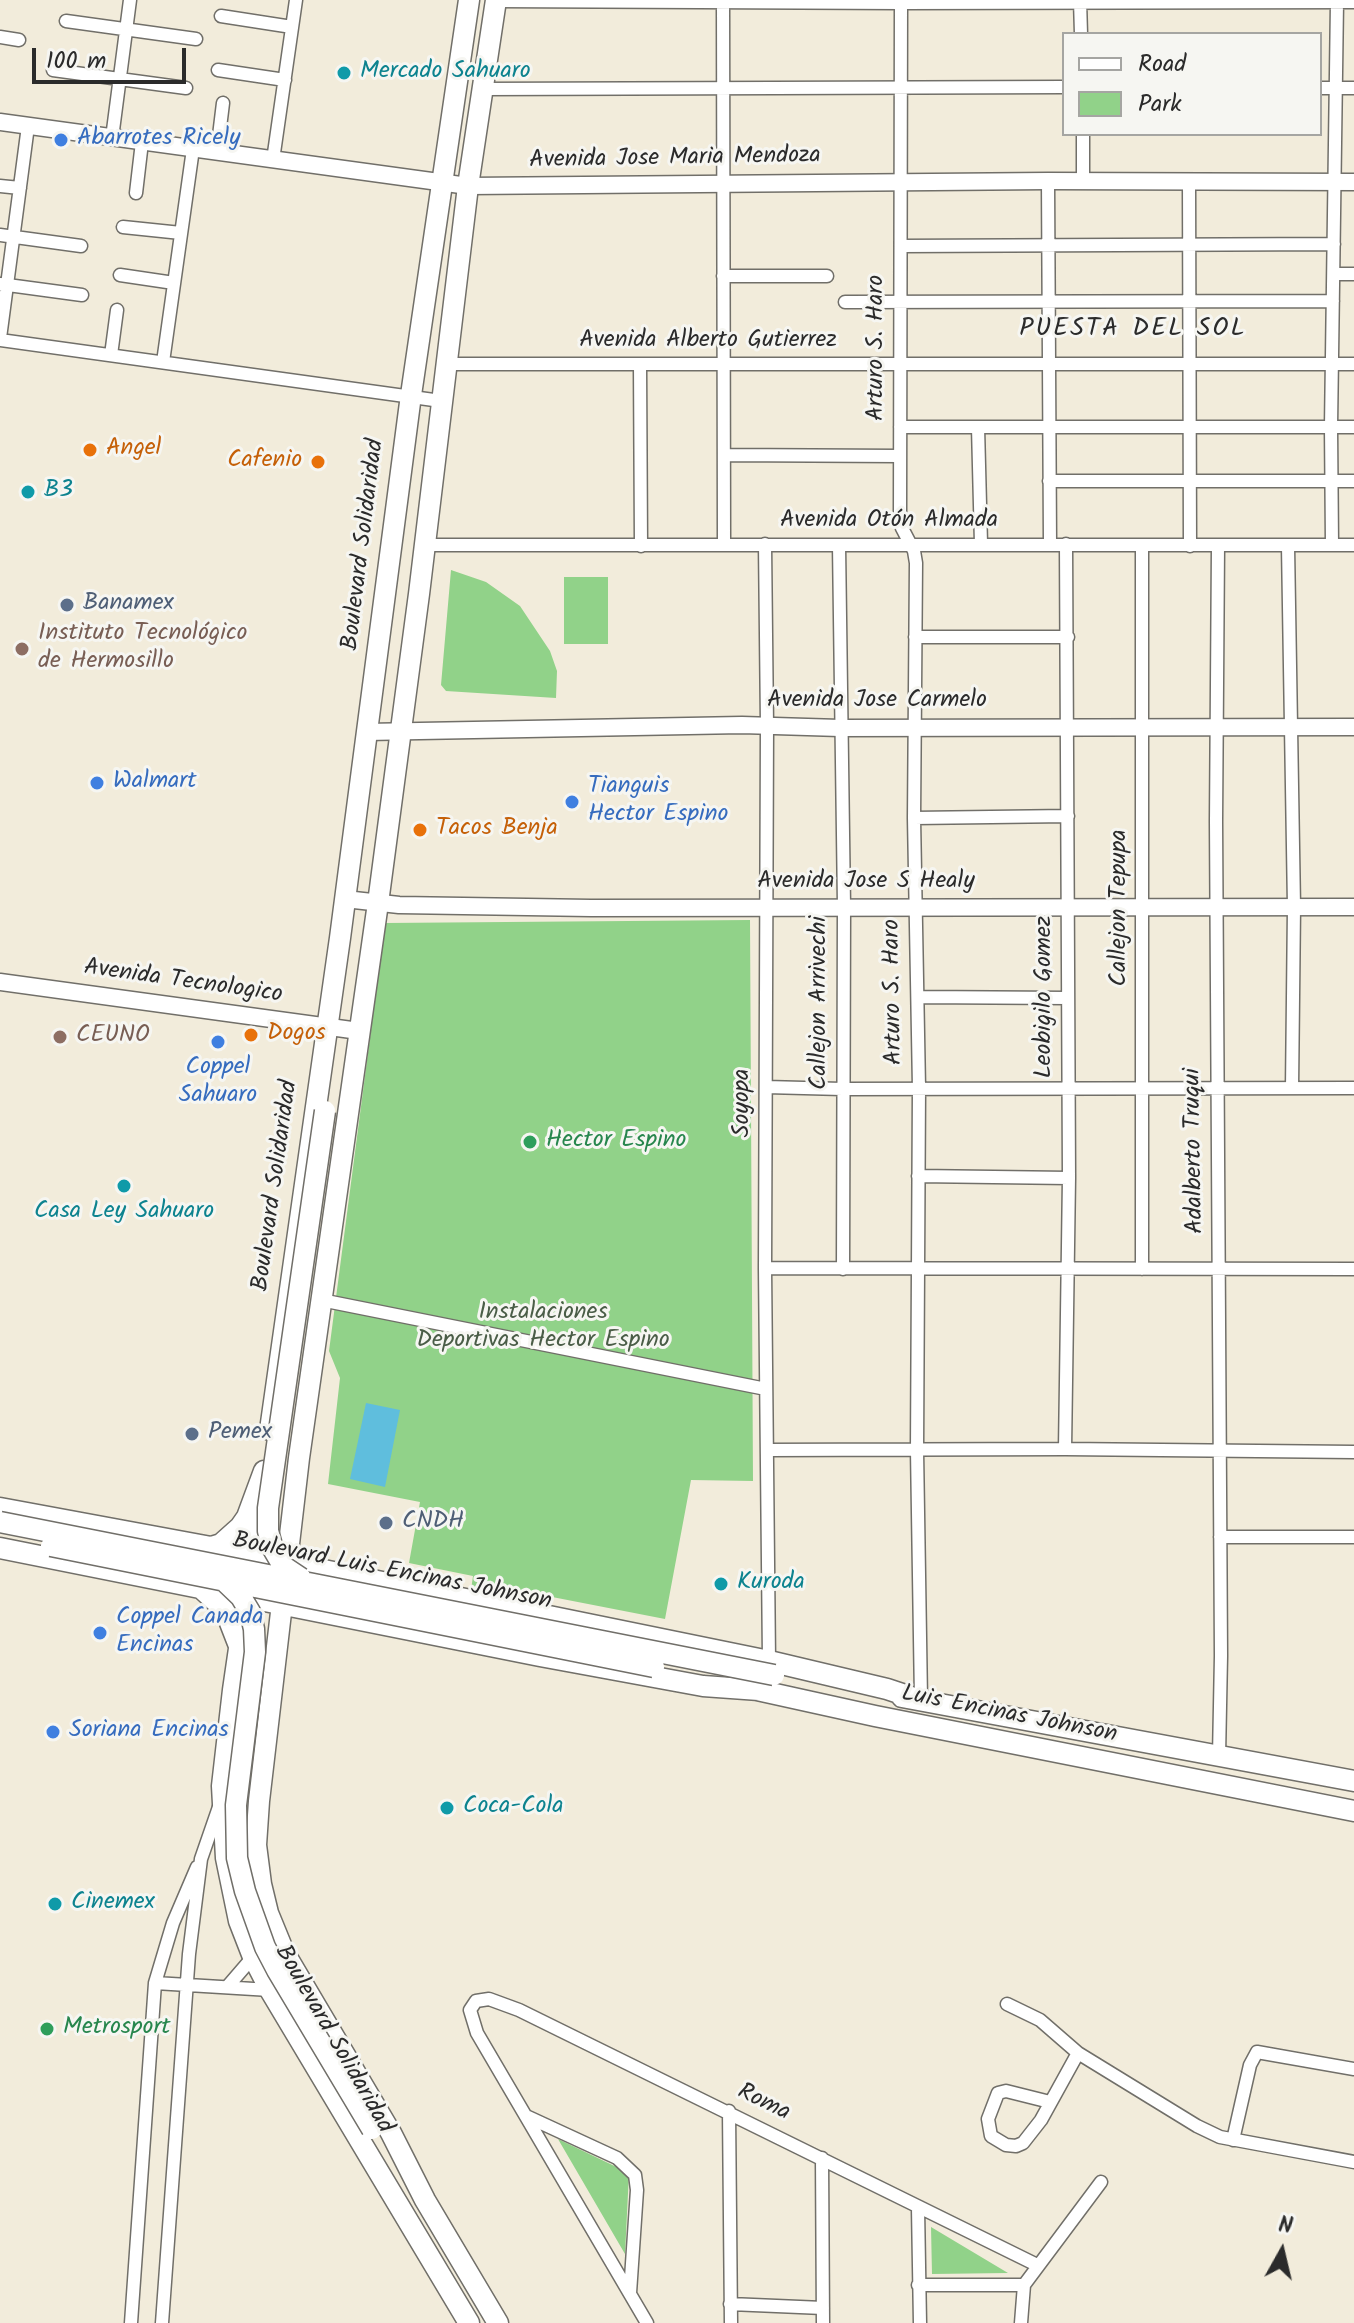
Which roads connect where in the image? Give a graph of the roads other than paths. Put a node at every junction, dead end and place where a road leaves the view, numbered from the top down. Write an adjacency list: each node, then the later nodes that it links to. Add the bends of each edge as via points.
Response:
1 (130, 0): 13 (street)
2 (296, 0): 12 (street)
3 (469, 0): 45 (main road, Boulevard Solidaridad)
4 (496, 0): 6 (street); 27 (main road, Boulevard Solidaridad)
5 (1080, 1): 7 (street); 8 (street); 14 (street)
6 (723, 2): 7 (street); 28 (street)
7 (901, 2): 29 (street, Arturo S. Haro)
8 (1337, 2): 9 (street); 25 (street)
9 (1354, 2)
10 (221, 16): 12 (street)
11 (66, 21): 13 (street)
12 (292, 27): 21 (street)
13 (126, 30): 16 (street); 20 (street)
14 (1081, 32)
15 (0, 37): 17 (street)
16 (196, 39)
17 (19, 40)
18 (53, 70): 20 (street)
19 (218, 70): 21 (street)
20 (120, 79): 23 (street); 34 (street)
21 (285, 80): 38 (street)
22 (1062, 87): 29 (street)
23 (186, 88)
24 (1322, 88): 25 (street)
25 (1336, 88): 26 (street); 43 (street)
26 (1354, 88)
27 (483, 89): 28 (street); 48 (main road, Boulevard Solidaridad)
28 (723, 89): 29 (street); 46 (street)
29 (901, 89): 42 (street, Arturo S. Haro)
30 (223, 103): 37 (street)
31 (0, 122): 32 (street, Avenida Jose Maria Mendoza)
32 (28, 126): 34 (street, Avenida Jose Maria Mendoza); 49 (street)
33 (1083, 136): 40 (street)
34 (112, 138): 35 (street, Avenida Jose Maria Mendoza)
35 (142, 142): 36 (street, Avenida Jose Maria Mendoza); 50 (street)
36 (193, 149): 37 (street, Avenida Jose Maria Mendoza); 52 (street)
37 (217, 152): 38 (street, Avenida Jose Maria Mendoza)
38 (273, 160): 45 (street, Avenida Jose Maria Mendoza)
39 (1048, 181): 40 (street, Avenida Jose Maria Mendoza); 42 (street, Avenida Jose Maria Mendoza); 58 (street)
40 (1083, 181): 41 (street, Avenida Jose Maria Mendoza)
41 (1189, 181): 43 (street, Avenida Jose Maria Mendoza); 54 (street)
42 (902, 182): 46 (street, Avenida Jose Maria Mendoza); 57 (street, Arturo S. Haro)
43 (1334, 182): 44 (street, Avenida Jose Maria Mendoza); 55 (street)
44 (1354, 182)
45 (441, 184): 48 (street, Avenida Jose Maria Mendoza); 84 (main road, Boulevard Solidaridad)
46 (723, 184): 48 (street, Avenida Jose Maria Mendoza); 62 (street)
47 (0, 186): 49 (street)
48 (468, 186): 77 (main road, Boulevard Solidaridad)
49 (20, 188): 53 (street)
50 (136, 193)
51 (123, 227): 52 (street)
52 (181, 233): 64 (street)
53 (7, 236): 56 (street); 65 (street)
54 (1190, 244): 55 (street); 58 (street); 67 (street)
55 (1334, 244): 59 (street)
56 (81, 246)
57 (901, 246): 58 (street); 70 (street, Arturo S. Haro)
58 (1049, 247): 71 (street)
59 (1334, 274): 60 (street); 68 (street)
60 (1354, 274)
61 (120, 275): 64 (street)
62 (723, 276): 63 (street); 76 (street)
63 (827, 276)
64 (174, 283): 75 (street)
65 (3, 284): 66 (street); 73 (street)
66 (82, 295)
67 (1189, 301): 68 (street); 71 (street); 80 (street)
68 (1333, 301): 81 (street)
69 (845, 302): 70 (street)
70 (900, 302): 71 (street); 83 (street, Arturo S. Haro)
71 (1048, 302): 79 (street)
72 (117, 310): 74 (street)
73 (0, 339): 74 (street)
74 (111, 355): 75 (street)
75 (163, 362): 84 (street)
76 (723, 363): 78 (street, Avenida Alberto Gutierrez); 83 (street, Avenida Alberto Gutierrez); 92 (street)
77 (446, 364): 78 (street, Avenida Alberto Gutierrez); 85 (main road, Boulevard Solidaridad)
78 (640, 364): 108 (street)
79 (1049, 364): 80 (street, Avenida Alberto Gutierrez); 83 (street, Avenida Alberto Gutierrez); 86 (street)
80 (1190, 364): 81 (street, Avenida Alberto Gutierrez); 89 (street)
81 (1332, 364): 82 (street, Avenida Alberto Gutierrez); 90 (street)
82 (1354, 364)
83 (899, 365): 87 (street, Arturo S. Haro)
84 (411, 395): 85 (street); 123 (main road, Boulevard Solidaridad)
85 (441, 401): 104 (main road, Boulevard Solidaridad)
86 (1048, 426): 88 (street); 89 (street); 94 (street)
87 (900, 427): 88 (street); 93 (street, Arturo S. Haro)
88 (978, 427): 101 (street)
89 (1189, 427): 90 (street); 96 (street)
90 (1331, 427): 91 (street); 97 (street)
91 (1354, 427)
92 (724, 455): 93 (street); 99 (street)
93 (899, 456): 98 (street, Arturo S. Haro, via 902,528)
94 (1049, 481): 96 (street); 102 (street)
95 (1354, 481): 97 (street)
96 (1189, 482): 97 (street); 110 (street)
97 (1331, 482): 106 (street)
98 (911, 543): 101 (street, Avenida Otón Almada); 105 (street, Avenida Otón Almada); 113 (street, Arturo S. Haro, via 916,563)
99 (724, 544): 100 (street, Avenida Otón Almada); 108 (street, Avenida Otón Almada)
100 (765, 544): 105 (street, Avenida Otón Almada); 115 (street, Soyopa)
101 (981, 544): 102 (street, Avenida Otón Almada)
102 (1050, 544): 103 (street, Avenida Otón Almada)
103 (1066, 544): 109 (street, Avenida Otón Almada); 114 (street, Leobigilo Gomez)
104 (424, 545): 108 (street, Avenida Otón Almada); 124 (main road, Boulevard Solidaridad)
105 (839, 545): 120 (street, Callejon Arrivechi)
106 (1332, 545): 107 (street, Avenida Otón Almada); 112 (street, Avenida Otón Almada)
107 (1354, 545)
108 (641, 546)
109 (1142, 546): 110 (street, Avenida Otón Almada); 116 (street, Callejon Tepupa)
110 (1190, 546): 111 (street, Avenida Otón Almada)
111 (1218, 546): 112 (street, Avenida Otón Almada); 117 (street, Adalberto Truqui)
112 (1288, 546): 118 (street)
113 (915, 637): 114 (street); 121 (street, Arturo S. Haro)
114 (1068, 637): 122 (street, Leobigilo Gomez)
115 (767, 726): 120 (street, Avenida Jose Carmelo); 124 (street, Avenida Jose Carmelo); 130 (street, Soyopa)
116 (1144, 727): 117 (street, Avenida Jose Carmelo); 122 (street, Avenida Jose Carmelo); 132 (street, Callejon Tepupa)
117 (1217, 727): 118 (street, Avenida Jose Carmelo); 136 (street, Adalberto Truqui)
118 (1292, 727): 119 (street, Avenida Jose Carmelo); 133 (street)
119 (1354, 727)
120 (840, 728): 121 (street, Avenida Jose Carmelo); 129 (street, Callejon Arrivechi)
121 (914, 728): 122 (street, Avenida Jose Carmelo); 126 (street, Arturo S. Haro)
122 (1067, 728): 125 (street, Leobigilo Gomez)
123 (366, 732): 124 (street, Avenida Jose Carmelo); 127 (main road, Boulevard Solidaridad)
124 (400, 732): 128 (main road, Boulevard Solidaridad)
125 (1068, 816): 126 (street); 135 (street, Leobigilo Gomez)
126 (914, 818): 131 (street, Arturo S. Haro)
127 (345, 899): 128 (street, Avenida Jose S Healy); 140 (main road, Boulevard Solidaridad)
128 (378, 903): 130 (street, Avenida Jose S Healy); 141 (main road, Boulevard Solidaridad)
129 (844, 906): 130 (street, Avenida Jose S Healy); 131 (street, Avenida Jose S Healy); 150 (street, Callejon Arrivechi)
130 (766, 907): 143 (street, Soyopa)
131 (916, 907): 135 (street, Avenida Jose S Healy); 138 (street, Arturo S. Haro)
132 (1143, 907): 135 (street, Avenida Jose S Healy); 136 (street, Avenida Jose S Healy); 146 (street, Callejon Tepupa)
133 (1294, 907): 134 (street, Avenida Jose S Healy); 136 (street, Avenida Jose S Healy); 148 (street)
134 (1354, 907)
135 (1069, 908): 139 (street, Leobigilo Gomez)
136 (1217, 908): 147 (street, Adalberto Truqui)
137 (0, 982): 140 (street, Avenida Tecnologico)
138 (918, 997): 139 (street); 144 (street, Arturo S. Haro)
139 (1068, 998): 145 (street, Leobigilo Gomez)
140 (327, 1027): 141 (street, Avenida Tecnologico); 142 (main road, Boulevard Solidaridad)
141 (359, 1031): 160 (main road, Boulevard Solidaridad)
142 (320, 1069): 167 (main road, Boulevard Solidaridad); 184 (main road, bridge, via 325,1111 268,1531 283,1566 299,1578)
143 (766, 1087): 150 (street); 153 (street, Soyopa)
144 (919, 1088): 145 (street); 150 (street); 151 (street, Arturo S. Haro)
145 (1068, 1088): 146 (street); 152 (street, Leobigilo Gomez)
146 (1144, 1088): 147 (street); 157 (street, Callejon Tepupa)
147 (1217, 1088): 148 (street); 159 (street, Adalberto Truqui)
148 (1292, 1088): 149 (street)
149 (1354, 1088)
150 (842, 1089): 154 (street, Callejon Arrivechi)
151 (918, 1176): 152 (street); 155 (street, Arturo S. Haro)
152 (1069, 1178): 156 (street, Leobigilo Gomez)
153 (765, 1268): 154 (street); 161 (street, Soyopa)
154 (843, 1269): 155 (street)
155 (918, 1269): 156 (street); 164 (street, Arturo S. Haro)
156 (1066, 1269): 157 (street); 162 (street, Leobigilo Gomez)
157 (1142, 1269): 159 (street)
158 (1354, 1269): 159 (street)
159 (1220, 1270): 165 (street, Adalberto Truqui)
160 (321, 1300): 161 (street); 170 (main road, Boulevard Solidaridad)
161 (766, 1389): 163 (street, Soyopa)
162 (1065, 1449): 164 (street); 165 (street)
163 (767, 1450): 164 (street); 188 (street, Soyopa)
164 (917, 1450): 190 (street, Arturo S. Haro)
165 (1219, 1451): 166 (street); 172 (street, Adalberto Truqui)
166 (1354, 1452)
167 (264, 1471): 174 (main road, via 240,1527); 177 (main road, Boulevard Solidaridad)
168 (0, 1508): 174 (main road)
169 (0, 1522): 176 (main road, Boulevard Luis Encinas Johnson, bridge)
170 (291, 1527): 178 (main road, Boulevard Solidaridad); 179 (main road, via 311,1558)
171 (0, 1536): 184 (main road, Boulevard Luis Encinas Johnson, bridge)
172 (1220, 1537): 173 (street); 193 (street, Adalberto Truqui)
173 (1354, 1537)
174 (211, 1547): 177 (main road)
175 (0, 1548): 180 (main road)
176 (140, 1549): 188 (main road, Boulevard Luis Encinas Johnson, bridge); 213 (main road, bridge, via 218,1575 250,1612 255,1652 236,1805 237,1858 245,1891 277,1970 372,2129)
177 (254, 1555): 178 (main road); 181 (main road, Boulevard Solidaridad)
178 (287, 1562): 179 (main road); 182 (main road, Boulevard Solidaridad)
179 (328, 1571): 188 (main road)
180 (200, 1588): 181 (main road); 186 (main road, via 225,1610)
181 (248, 1598): 182 (main road); 186 (main road, Boulevard Solidaridad)
182 (281, 1605): 183 (main road); 185 (main road, Boulevard Solidaridad)
183 (321, 1613): 185 (main road, via 292,1622); 189 (main road, via 662,1679)
184 (387, 1613): 187 (main road, Boulevard Luis Encinas Johnson, bridge)
185 (278, 1637): 192 (main road, Boulevard Solidaridad)
186 (240, 1650): 191 (main road, Boulevard Solidaridad)
187 (654, 1667): 189 (main road, Luis Encinas Johnson)
188 (772, 1668): 190 (main road, Luis Encinas Johnson, via 865,1693)
189 (759, 1690): 196 (main road, Luis Encinas Johnson)
190 (917, 1699): 193 (main road, Luis Encinas Johnson)
191 (228, 1728): 192 (main road, via 247,1725); 195 (main road, Boulevard Solidaridad)
192 (267, 1732): 213 (main road, Boulevard Solidaridad, via 256,1845 268,1913 290,1963)
193 (1219, 1756): 194 (main road, Luis Encinas Johnson)
194 (1354, 1781)
195 (222, 1796): 197 (street); 198 (main road, Boulevard Solidaridad, via 232,1894)
196 (1354, 1811)
197 (201, 1859): 199 (street); 200 (street)
198 (253, 1957): 201 (street); 202 (main road, Boulevard Solidaridad)
199 (155, 1983): 200 (street); 223 (street)
200 (188, 1986): 201 (street); 224 (street)
201 (228, 1986): 202 (street)
202 (270, 1990): 215 (main road, Boulevard Solidaridad)
203 (1007, 2004): 204 (street, via 1040,2020)
204 (1078, 2053): 206 (street); 209 (street, via 1197,2126)
205 (1354, 2069): 209 (street, via 1257,2052)
206 (1050, 2102): 206 (street, via 1023,2143 1006,2145 991,2136 988,2119 998,2093)
207 (729, 2111): 208 (street, Roma, via 500,2002 481,1999 470,2010 477,2033); 210 (street, Roma); 221 (street)
208 (526, 2116): 220 (street); 220 (street, via 617,2158 635,2175)
209 (1233, 2140): 211 (street)
210 (822, 2158): 214 (street, Roma); 222 (street)
211 (1354, 2162)
212 (1101, 2182): 216 (street)
213 (425, 2200): 219 (main road, Boulevard Solidaridad)
214 (918, 2208): 216 (street, Roma); 217 (street)
215 (418, 2237): 219 (main road, via 437,2251 468,2293); 225 (main road, Boulevard Solidaridad)
216 (1037, 2265): 218 (street)
217 (918, 2285): 218 (street); 230 (street)
218 (1024, 2285): 231 (street)
219 (478, 2292): 226 (main road, Boulevard Solidaridad)
220 (630, 2293): 227 (street)
221 (730, 2304): 222 (street); 228 (street)
222 (823, 2308): 229 (street)
223 (131, 2323)
224 (162, 2323)
225 (469, 2323)
226 (498, 2323)
227 (647, 2323)
228 (731, 2323)
229 (823, 2323)
230 (920, 2323)
231 (1021, 2323)

